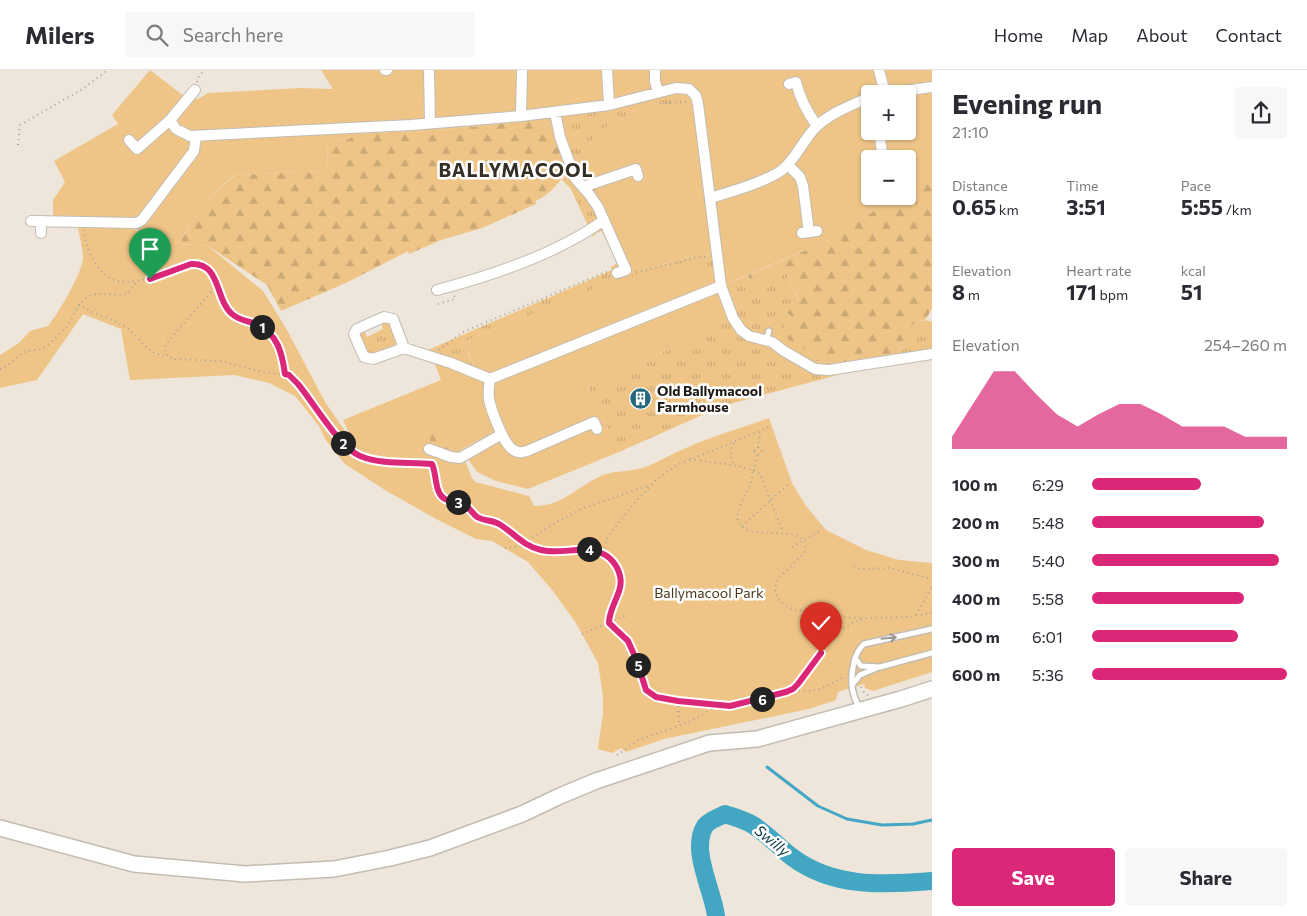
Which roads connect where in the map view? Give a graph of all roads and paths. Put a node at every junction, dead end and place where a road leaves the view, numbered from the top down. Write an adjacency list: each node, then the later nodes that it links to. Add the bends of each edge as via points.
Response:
1 (108, 70): 24 (path, via 20,126)
2 (429, 70): 20 (street)
3 (522, 70): 18 (street)
4 (607, 70): 15 (street)
5 (655, 70): 12 (street)
6 (879, 70): 8 (street)
7 (795, 82): 21 (street, via 807,112)
8 (882, 85)
9 (932, 87): 10 (street)
10 (916, 89)
11 (195, 90): 19 (street)
12 (658, 92): 15 (street); 28 (street, via 682,88 689,89 696,96)
13 (861, 101): 21 (street)
14 (692, 103): 16 (path)
15 (609, 105): 17 (street)
16 (654, 105)
17 (555, 112): 18 (street); 27 (street, via 566,156 575,178)
18 (522, 116): 20 (street)
19 (170, 120): 22 (street, via 182,134); 23 (street, via 137,149)
20 (430, 123): 22 (street)
21 (817, 126): 25 (street)
22 (196, 136): 30 (street, via 194,151 142,220 134,224)
23 (129, 140)
24 (18, 144)
25 (788, 165): 28 (street, via 748,186); 31 (street, via 800,177 803,186)
26 (638, 176): 27 (street, via 636,169)
27 (583, 187): 29 (street)
28 (710, 198): 38 (street)
29 (604, 220): 35 (street, via 626,270); 39 (street, via 525,261)
30 (84, 223): 32 (street, via 36,221); 37 (path, via 88,247 103,273 116,281)
31 (809, 232)
32 (41, 233)
33 (711, 257): 34 (path, via 697,257)
34 (633, 272)
35 (617, 273): 42 (path, via 608,271 464,332 439,348)
36 (215, 280): 37 (path, via 207,268 194,264); 44 (path, via 214,289 166,344); 46 (path, via 231,314 271,332)
37 (137, 281): 40 (path, via 128,293 94,294)
38 (721, 286): 43 (street, via 741,330 758,339 767,335 772,342 809,366 822,370); 47 (street)
39 (437, 290)
40 (79, 304): 44 (path, via 127,328 151,352); 45 (path, via 70,322 47,345 25,352)
41 (404, 348): 41 (street, via 389,317 384,316 357,329 354,334 366,359); 47 (street)
42 (438, 352)
43 (932, 354)
44 (168, 357): 46 (path, via 220,361)
45 (0, 369)
46 (285, 374): 58 (path, via 298,384 355,454 381,461)
47 (490, 379): 51 (street, via 489,397)
48 (772, 426): 50 (path)
49 (597, 429): 51 (street, via 594,422 521,453 508,445)
50 (760, 431): 52 (path); 53 (path)
51 (502, 434): 56 (street, via 460,458)
52 (736, 440): 57 (path); 59 (path, via 730,454)
53 (758, 448): 55 (path, via 761,452); 55 (path, via 754,451)
54 (429, 449): 56 (street)
55 (757, 454): 60 (path)
56 (445, 455): 58 (path, via 440,462)
57 (690, 459): 59 (path); 62 (path)
58 (432, 464): 68 (path, via 439,492 445,499 463,504 476,516 497,523)
59 (735, 466): 60 (path)
60 (754, 472): 63 (path, via 760,474); 64 (path, via 737,515)
61 (790, 483): 63 (path)
62 (652, 484): 68 (path, via 584,508); 71 (path, via 608,536)
63 (770, 500): 64 (path); 66 (path)
64 (742, 526): 66 (path, via 760,533)
65 (821, 530): 67 (path)
66 (784, 533): 67 (path)
67 (804, 541): 69 (path); 76 (path, via 804,553 776,580 775,591 789,608)
68 (523, 543): 70 (path); 71 (path, via 544,551 588,549)
69 (792, 547)
70 (505, 548)
71 (603, 553): 80 (path, via 613,562 621,581)
72 (854, 566): 73 (path, via 861,569 889,568)
73 (932, 579)
74 (932, 586): 78 (path)
75 (932, 613): 78 (path)
76 (824, 614): 79 (path); 83 (path, via 831,623)
77 (627, 615): 80 (path)
78 (916, 616): 79 (path)
79 (868, 618): 83 (path, via 841,629)
80 (609, 623): 82 (path); 91 (path, via 628,641 646,690 656,697)
81 (932, 628): 85 (lane, one-way to 81, via 864,644)
82 (582, 634)
83 (828, 641): 90 (path)
84 (932, 653): 86 (lane)
85 (855, 658): 86 (lane, via 861,666); 87 (lane)
86 (880, 667): 88 (lane, via 860,675)
87 (853, 670): 88 (lane); 90 (path, via 833,684 817,690)
88 (852, 686): 93 (lane)
89 (932, 688): 93 (main road)
90 (793, 689): 92 (path, via 754,701)
91 (678, 701): 92 (path); 94 (path)
92 (723, 705): 94 (path)
93 (860, 711): 96 (main road, via 757,739 709,743 596,781 522,814 430,848 334,869 245,874 134,864)
94 (678, 725): 95 (path, via 638,740)
95 (617, 755)
96 (0, 828)

